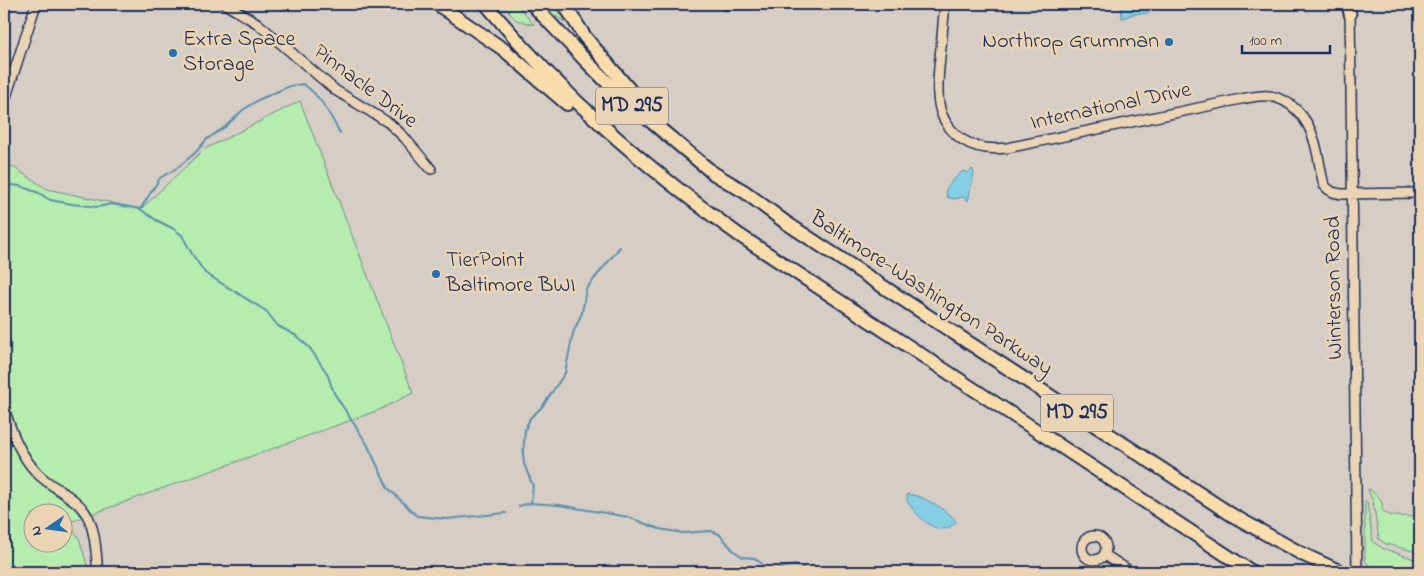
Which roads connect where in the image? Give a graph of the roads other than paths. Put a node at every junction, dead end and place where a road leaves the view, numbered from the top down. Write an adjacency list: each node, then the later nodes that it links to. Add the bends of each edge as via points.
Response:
1 (36, 4): 9 (street)
2 (225, 4): 10 (street, Pinnacle Drive, via 257,23 335,90 389,123)
3 (437, 4): 11 (highway, via 503,49 636,163)
4 (486, 4): 11 (highway, MD 295, via 562,89)
5 (532, 4): 12 (highway, Baltimore-Washington Parkway / MD 295, via 624,99 713,172)
6 (564, 4): 12 (highway, via 585,37 647,110)
7 (945, 4): 14 (street, International Drive, via 937,91 939,106 949,128 970,144 994,150 1007,148 1246,98 1269,96 1294,107 1307,122 1315,141 1324,186 1334,193)
8 (1350, 7): 14 (street, Winterson Road)
9 (4, 103)
10 (431, 169)
11 (678, 191): 16 (highway, MD 295, via 739,235)
12 (745, 192): 25 (highway, Baltimore-Washington Parkway / MD 295, via 841,259 1232,515)
13 (1420, 193): 14 (street, International Drive)
14 (1353, 194): 19 (street, Winterson Road)
15 (4, 408): 20 (street, via 28,462 42,478 74,500 89,518)
16 (1105, 476): 17 (highway, MD 295); 24 (highway, via 1132,488)
17 (1202, 540): 22 (highway); 23 (highway, MD 295)
18 (1105, 554): 21 (street)
19 (1357, 568)
20 (98, 572)
21 (1131, 572)
22 (1242, 572)
23 (1252, 572)
24 (1261, 572)
25 (1341, 572)

